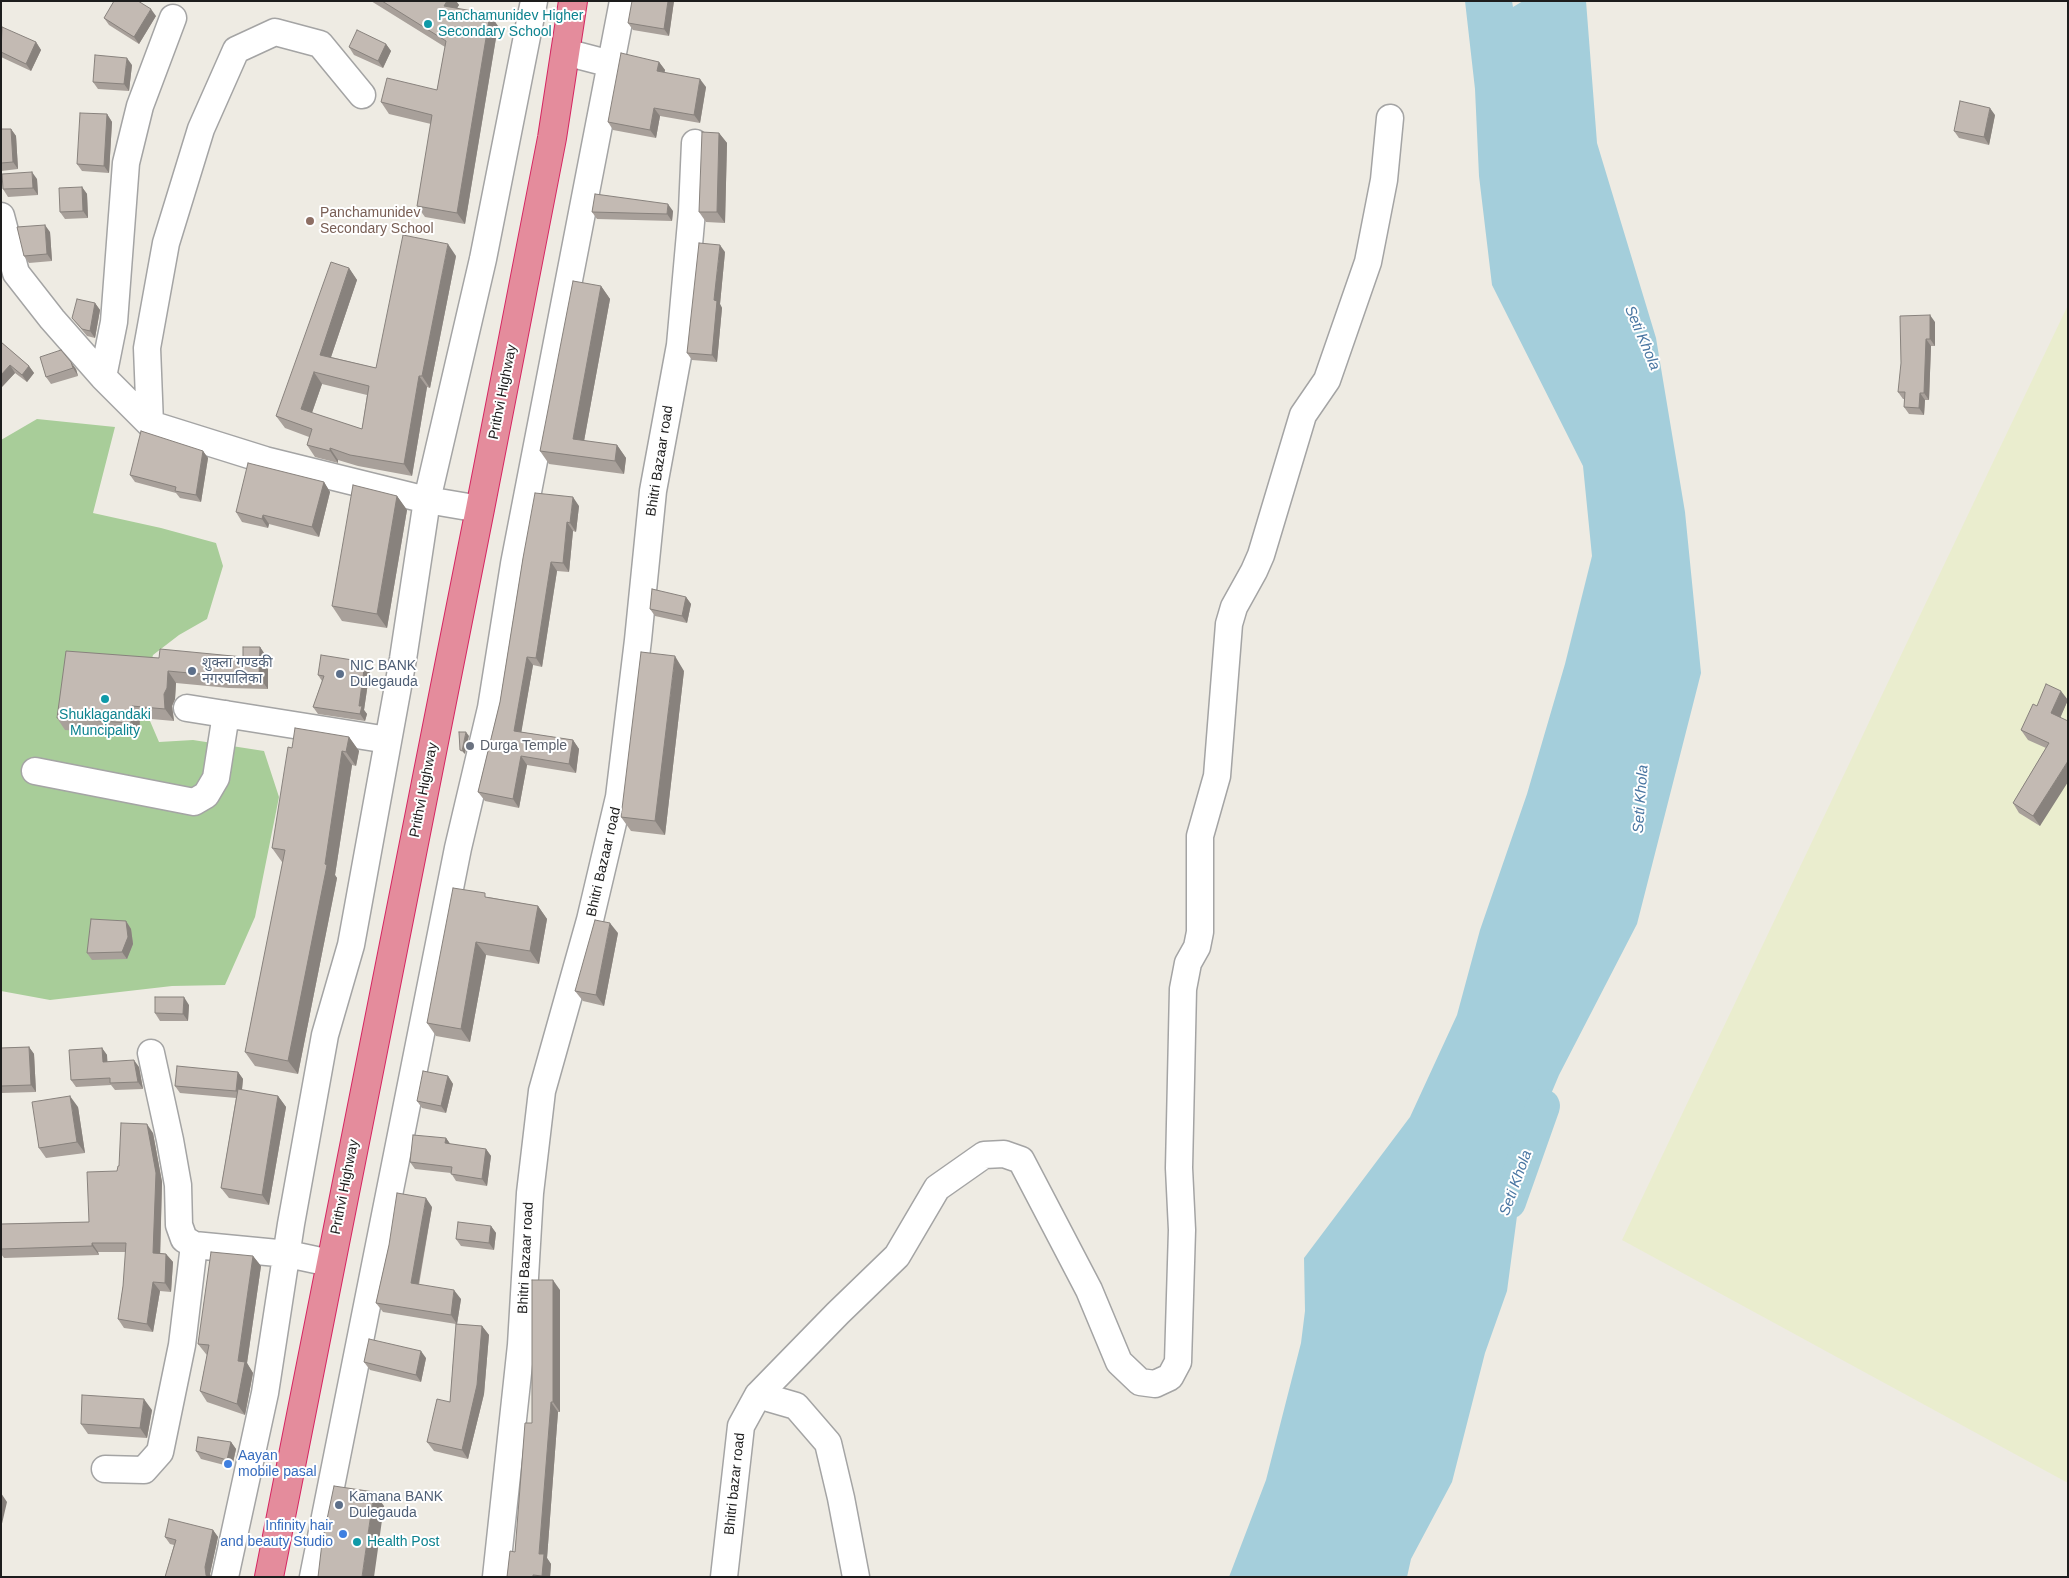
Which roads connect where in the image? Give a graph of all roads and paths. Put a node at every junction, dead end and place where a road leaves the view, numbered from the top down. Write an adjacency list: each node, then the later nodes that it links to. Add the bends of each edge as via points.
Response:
1 (534, 1): 13 (street, via 482,259)
2 (573, 1): 5 (highway, Prithvi Highway)
3 (623, 1): 6 (street)
4 (173, 18): 11 (street, via 140,106 126,163 114,322)
5 (565, 52): 6 (street); 14 (highway, Prithvi Highway, via 552,138)
6 (611, 64): 27 (street, via 514,564 492,708 454,867)
7 (362, 95): 12 (street, via 320,44 275,32 236,50 201,129 166,243 147,348)
8 (1390, 118): 23 (street, Bhitri bazar road, via 1384,180 1368,262 1327,380 1303,416 1261,555 1229,624 1217,776 1200,836 1200,932 1197,947 1188,963 1184,989 1178,1362 1170,1377 1155,1384 1140,1382 1119,1362 1089,1290 1021,1160 1004,1154 984,1155 937,1188 897,1256)
9 (695, 143): 28 (street, Bhitri Bazaar road, via 680,345 653,491 619,797 590,920 542,1091 530,1193 521,1345)
10 (1, 216): 11 (street, via 16,273)
11 (103, 377): 12 (street)
12 (150, 424): 13 (street, via 265,460)
13 (427, 500): 14 (street); 17 (street)
14 (480, 509): 22 (highway, Prithvi Highway)
15 (187, 708): 16 (street)
16 (226, 714): 17 (street); 18 (street, via 216,778 206,795 194,802)
17 (388, 740): 21 (street, via 351,945 325,1035)
18 (35, 770)
19 (151, 1053): 20 (street, via 178,1185 179,1225 184,1239)
20 (194, 1245): 21 (street); 24 (street, via 182,1345 160,1452 144,1470)
21 (288, 1254): 22 (street); 25 (street, via 265,1393)
22 (330, 1262): 26 (highway, Prithvi Highway)
23 (758, 1395): 29 (street, Bhitri bazar road, via 741,1426); 30 (street, via 796,1406 828,1443)
24 (105, 1469)
25 (226, 1577)
26 (269, 1577)
27 (313, 1577)
28 (496, 1577)
29 (724, 1577)
30 (856, 1577)

